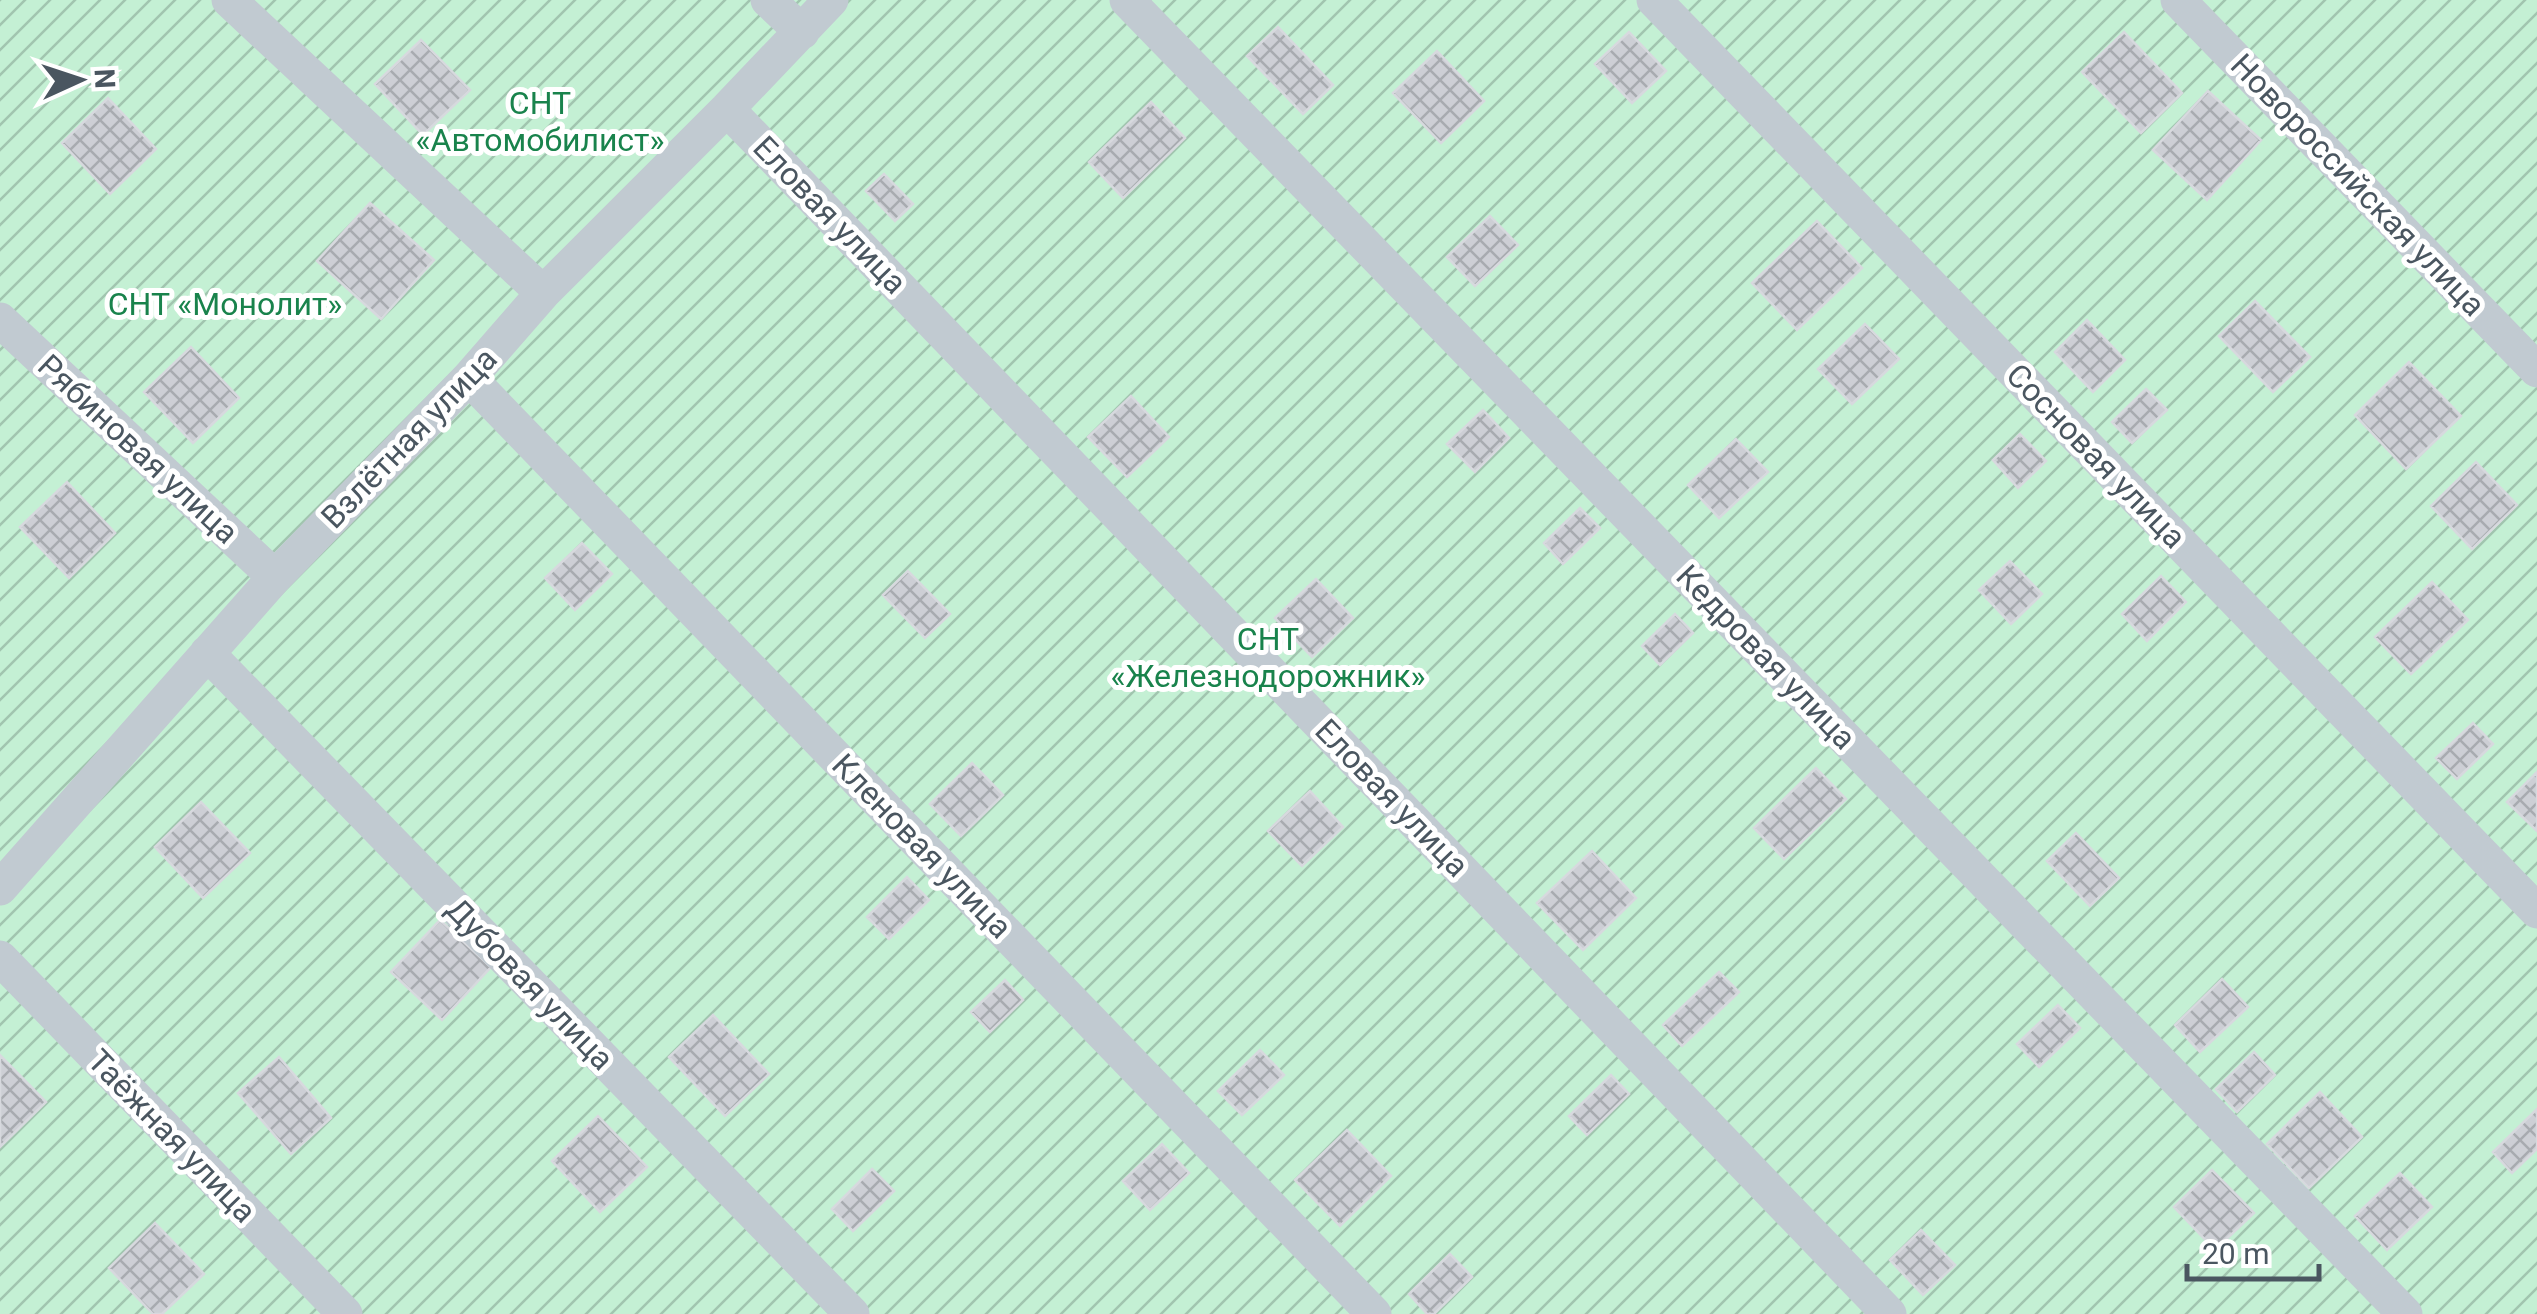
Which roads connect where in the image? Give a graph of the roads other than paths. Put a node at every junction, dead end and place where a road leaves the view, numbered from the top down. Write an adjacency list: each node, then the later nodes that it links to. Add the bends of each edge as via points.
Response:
1 (229, 0): 9 (street)
2 (768, 0): 7 (street)
3 (831, 0): 7 (street, Взлётная улица)
4 (1128, 0): 22 (street, Кедровая улица)
5 (1654, 0): 16 (street, Сосновая улица)
6 (2178, 0): 11 (street, Новороссийская улица)
7 (802, 32): 8 (street, Взлётная улица)
8 (728, 109): 9 (street, Взлётная улица); 21 (street, Еловая улица)
9 (543, 293): 12 (street, Взлётная улица)
10 (0, 320): 13 (street, Рябиновая улица)
11 (2537, 370)
12 (470, 378): 13 (street, Взлётная улица); 20 (street, Кленовая улица)
13 (275, 577): 14 (street, Взлётная улица)
14 (207, 653): 15 (street, Взлётная улица); 19 (street, Дубовая улица)
15 (6, 869)
16 (2537, 911)
17 (0, 958): 18 (street, Таёжная улица)
18 (345, 1314)
19 (852, 1314)
20 (1374, 1314)
21 (1890, 1314)
22 (2405, 1314)

